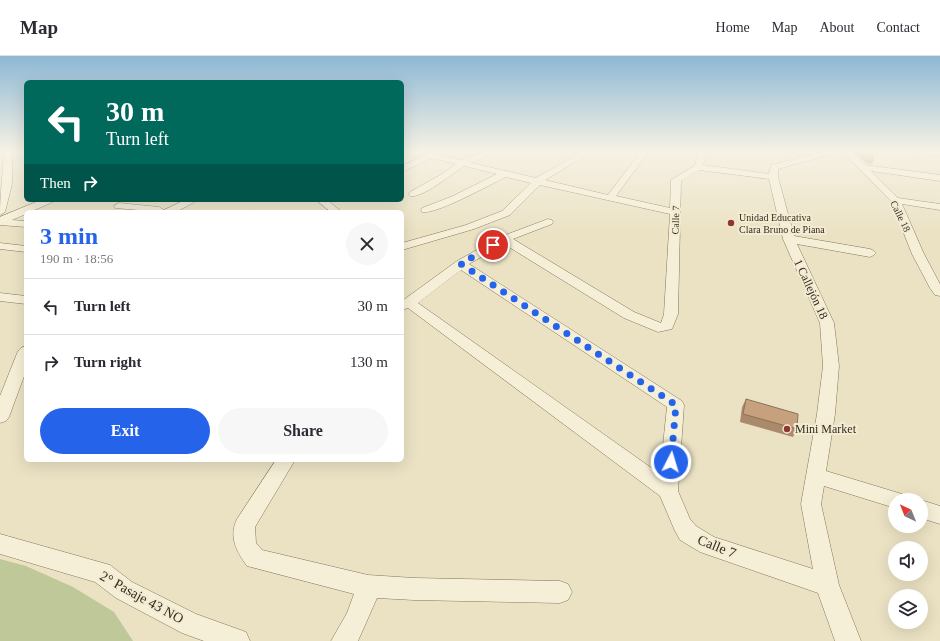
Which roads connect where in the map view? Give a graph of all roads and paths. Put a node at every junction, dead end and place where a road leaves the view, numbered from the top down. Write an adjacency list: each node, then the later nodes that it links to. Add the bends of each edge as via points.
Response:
1 (7, 178): 25 (street)
2 (441, 178): 11 (street)
3 (495, 178): 23 (street)
4 (530, 178): 10 (street)
5 (541, 178): 10 (street)
6 (625, 178): 12 (street)
7 (679, 178): 26 (street, Calle 7, via 676,180)
8 (773, 178): 31 (street, 1 Callejón 18)
9 (873, 178): 13 (street, Calle 18)
10 (538, 180): 12 (street, via 559,188); 33 (street, via 506,213 470,227)
11 (413, 194)
12 (610, 198): 26 (street)
13 (895, 200): 18 (street); 37 (street, Calle 18, via 918,254)
14 (45, 202): 19 (street)
15 (185, 202): 21 (street)
16 (323, 202): 22 (street)
17 (119, 206): 20 (street)
18 (940, 207)
19 (26, 210)
20 (155, 210)
21 (166, 210)
22 (334, 210)
23 (426, 210)
24 (24, 211): 27 (street)
25 (0, 212)
26 (675, 212): 30 (street, Calle 7, via 670,314 667,326 658,328 629,315)
27 (0, 221): 29 (street)
28 (548, 222): 30 (street)
29 (24, 224)
30 (504, 239): 36 (street)
31 (789, 239): 35 (street); 45 (street, 1 Callejón 18, via 827,323 831,366)
32 (0, 246): 34 (street)
33 (404, 246)
34 (24, 249)
35 (870, 253)
36 (461, 264): 40 (street); 46 (street, Calle 7, via 676,405)
37 (940, 292)
38 (0, 297): 39 (street)
39 (24, 300)
40 (405, 304): 46 (street)
41 (24, 354): 42 (street)
42 (6, 380): 43 (street)
43 (0, 416)
44 (285, 462): 52 (street, via 244,526 245,546 255,559)
45 (816, 475): 47 (street); 51 (street, 1 Callejón 18, via 811,504)
46 (668, 491): 51 (street, Calle 7, via 682,525 695,538 708,545)
47 (888, 498)
48 (928, 511): 49 (street)
49 (940, 515)
50 (0, 544): 54 (street, 2° Pasaje 43 NO, via 102,573 124,590 178,618)
51 (828, 584): 56 (street, 1 Callejón 18)
52 (368, 586): 53 (street, via 414,590); 55 (street, via 358,616)
53 (560, 592)
54 (236, 641)
55 (344, 641)
56 (848, 641)

